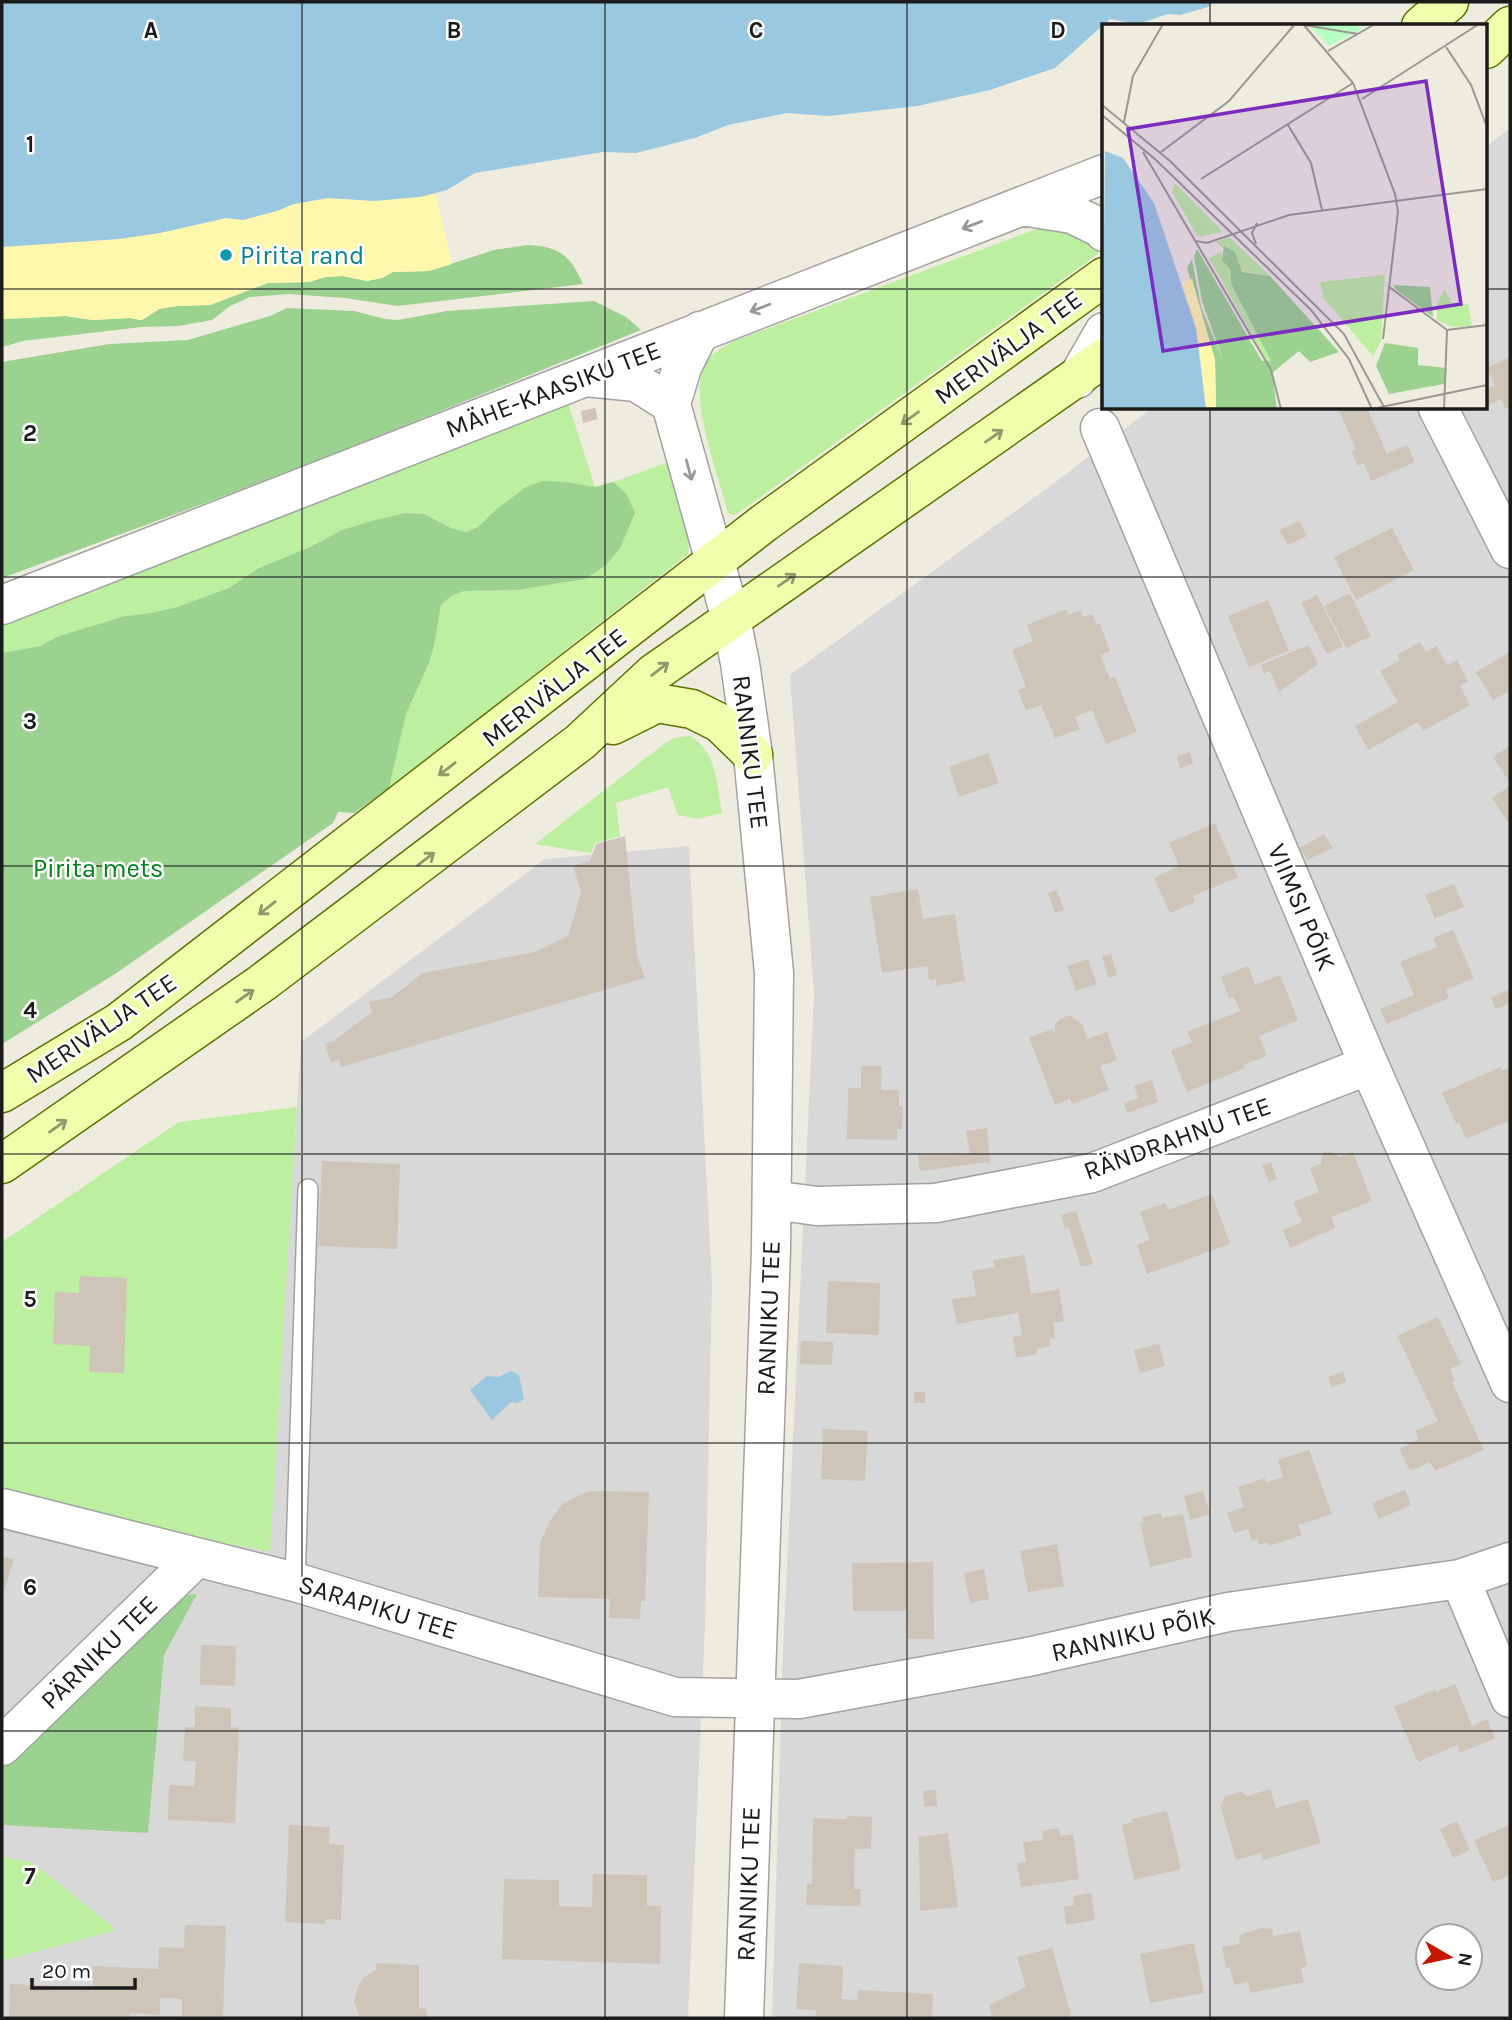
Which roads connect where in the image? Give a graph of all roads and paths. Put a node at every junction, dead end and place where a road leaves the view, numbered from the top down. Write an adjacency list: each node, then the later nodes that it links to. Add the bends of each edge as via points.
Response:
1 (1449, 2): 2 (main road)
2 (1423, 24)
3 (1510, 26): 4 (main road)
4 (1488, 47)
5 (1102, 175): 6 (street, MÄHE-KAASIKU TEE)
6 (1022, 206): 7 (street, via 1072,214); 9 (street, MÄHE-KAASIKU TEE, one-way to 9)
7 (1102, 229)
8 (1102, 278): 17 (main road, MERIVÄLJA TEE, one-way to 17)
9 (701, 331): 12 (street, MÄHE-KAASIKU TEE); 13 (street, via 682,367)
10 (1102, 337): 11 (street)
11 (1090, 369): 19 (main road, MERIVÄLJA TEE, one-way to 11)
12 (584, 376): 13 (street, via 636,382); 18 (street, MÄHE-KAASIKU TEE)
13 (671, 404): 17 (street, RANNIKU TEE, one-way to 17)
14 (1439, 410): 16 (street)
15 (1100, 428): 22 (street, VIIMSI PÕIK)
16 (1510, 549)
17 (714, 563): 19 (street, RANNIKU TEE); 23 (main road, MERIVÄLJA TEE, one-way to 23, via 119,1022)
18 (2, 605)
19 (731, 619): 20 (main road, MERIVÄLJA TEE, one-way to 19, via 654,673); 21 (street, RANNIKU TEE)
20 (580, 742): 21 (main road, via 657,703 692,709 720,723); 24 (main road, MERIVÄLJA TEE, one-way to 20, via 262,983)
21 (752, 755): 26 (street, RANNIKU TEE, via 774,973)
22 (1369, 1065): 26 (street, RÄNDRAHNU TEE, via 1092,1173 936,1203 817,1206); 27 (street, VIIMSI PÕIK)
23 (2, 1093)
24 (2, 1164)
25 (308, 1189): 32 (lane)
26 (772, 1200): 34 (street, RANNIKU TEE)
27 (1510, 1383)
28 (2, 1507): 29 (street, SARAPIKU TEE)
29 (196, 1558): 32 (street, SARAPIKU TEE); 35 (street, PÄRNIKU TEE)
30 (1510, 1562): 31 (street, RANNIKU PÕIK)
31 (1460, 1579): 33 (street); 34 (street, RANNIKU PÕIK, via 1228,1612 1028,1657 799,1699)
32 (295, 1582): 34 (street, SARAPIKU TEE, via 674,1697)
33 (1510, 1698)
34 (754, 1699): 36 (street, RANNIKU TEE)
35 (2, 1746)
36 (744, 2018)

